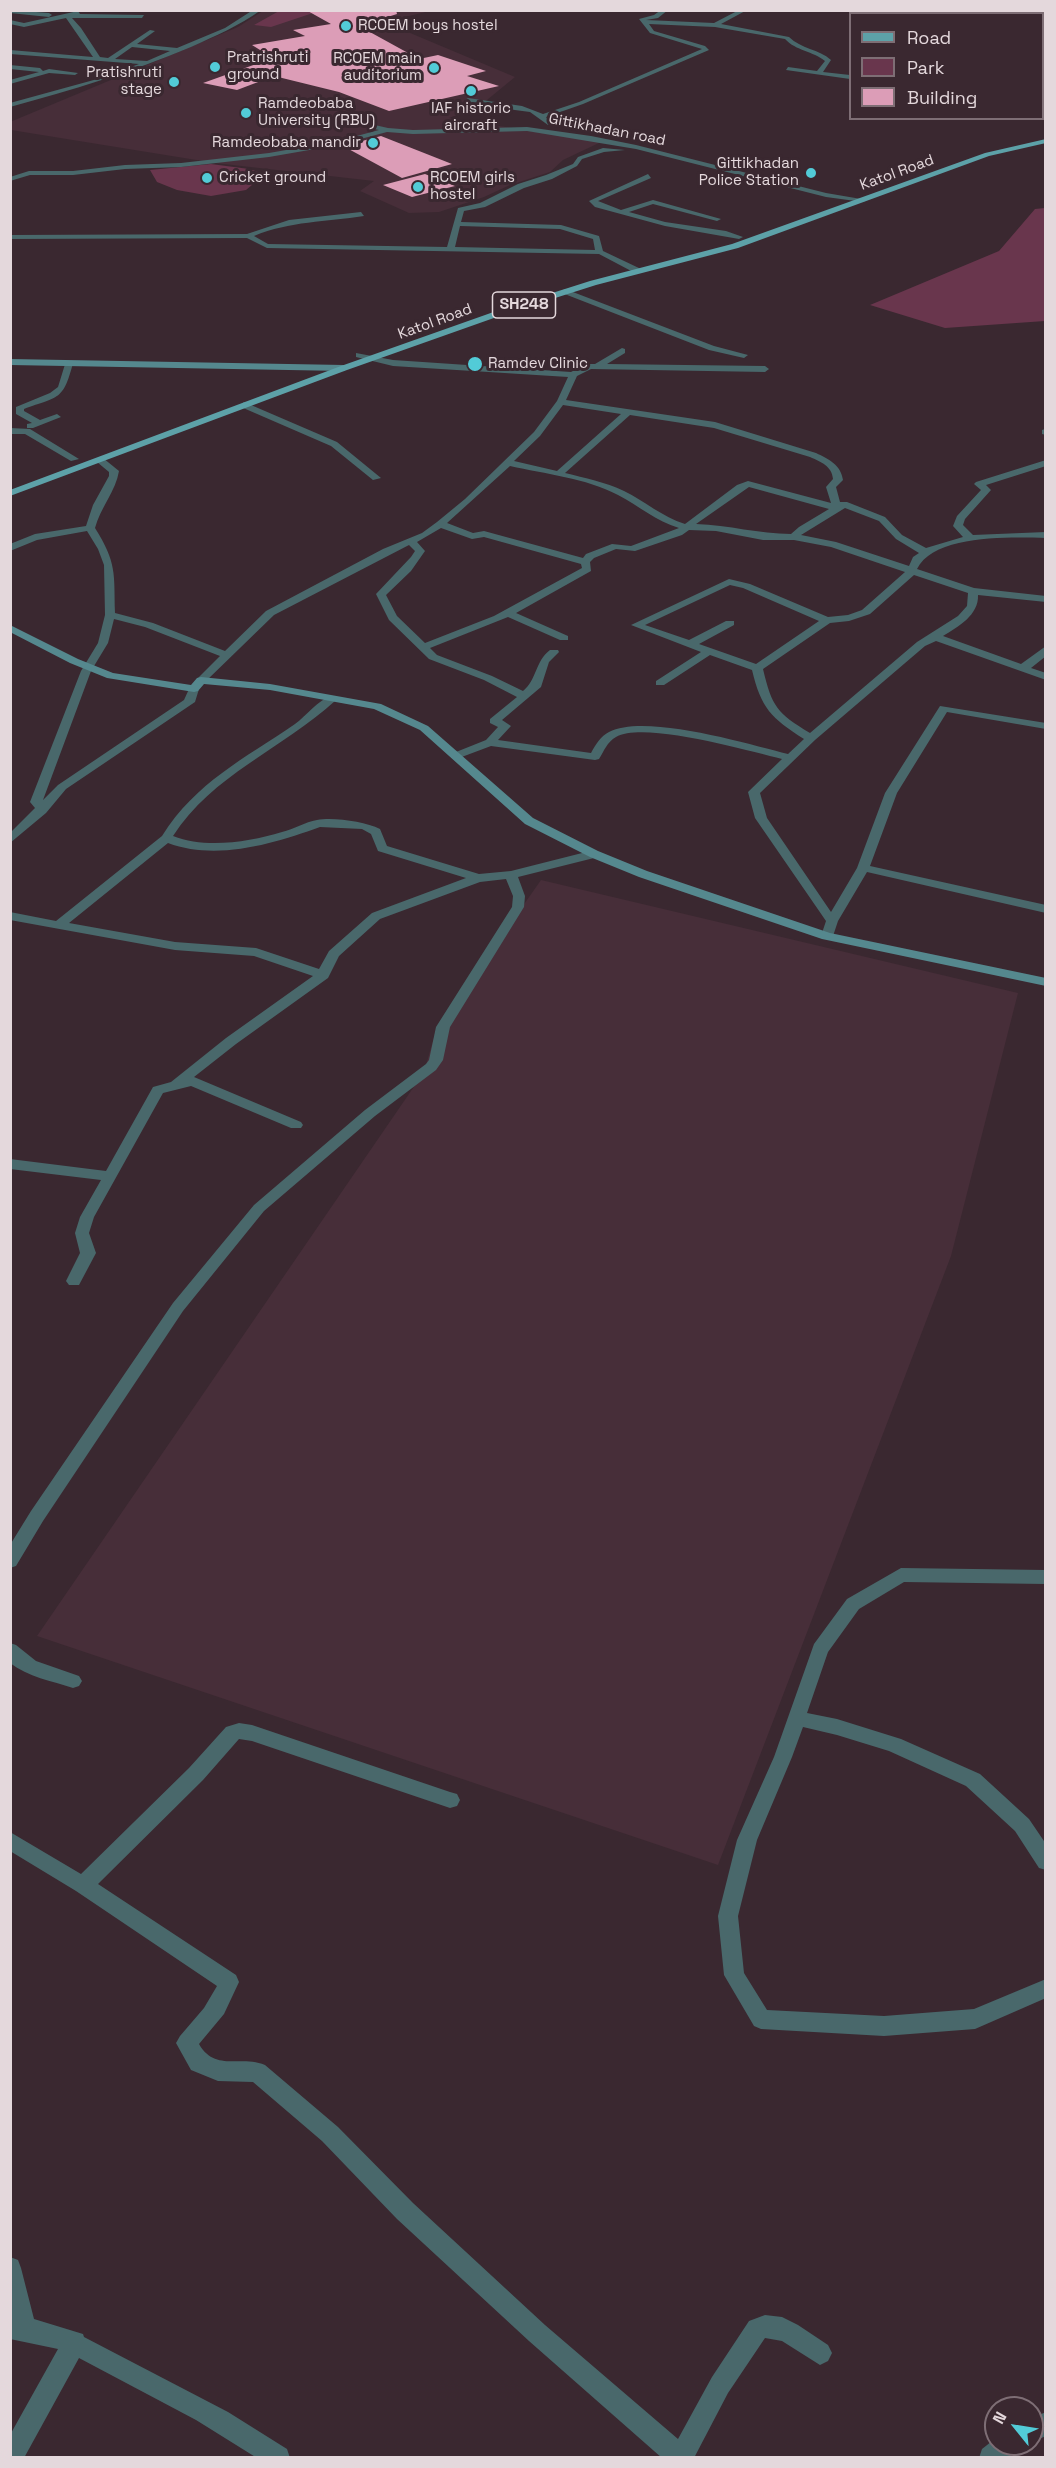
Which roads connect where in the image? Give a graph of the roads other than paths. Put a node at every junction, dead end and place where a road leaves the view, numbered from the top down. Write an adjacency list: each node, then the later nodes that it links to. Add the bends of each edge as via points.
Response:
1 (84, 10): 8 (street)
2 (163, 10): 3 (street)
3 (171, 10)
4 (258, 10): 17 (street, via 227,29)
5 (665, 10): 11 (street, via 656,17 642,19)
6 (744, 10): 13 (street)
7 (10, 11): 8 (street)
8 (66, 16): 9 (street); 12 (street); 20 (street)
9 (142, 16)
10 (10, 22): 12 (street)
11 (644, 22): 13 (street); 33 (street, via 652,32 706,50)
12 (24, 25): 15 (street)
13 (716, 25): 27 (street, via 787,39 822,53 829,61)
14 (152, 31): 16 (street)
15 (10, 33)
16 (131, 45): 17 (street); 21 (street)
17 (176, 50): 22 (street)
18 (10, 52): 19 (street)
19 (36, 54): 20 (street); 23 (street)
20 (98, 59): 21 (street)
21 (109, 60): 22 (street)
22 (148, 63): 31 (street)
23 (10, 67): 25 (street)
24 (788, 69): 27 (street)
25 (49, 71): 26 (street); 29 (street)
26 (75, 73)
27 (818, 73): 28 (street)
28 (849, 77)
29 (10, 82)
30 (468, 100): 33 (street)
31 (10, 105)
32 (346, 113): 34 (street, Gittikhadan road, via 355,123)
33 (544, 116): 35 (street)
34 (388, 130): 35 (street, Gittikhadan road); 40 (street, via 269,155 181,165 29,173)
35 (550, 131): 38 (street, Gittikhadan road)
36 (1046, 135): 41 (main road, Katol Road / SH248, via 984,151)
37 (1046, 141): 42 (main road, Katol Road / SH248, via 987,154)
38 (636, 147): 41 (street, Gittikhadan road, via 826,195); 46 (street, via 603,150 580,158 575,165 549,177 461,210)
39 (648, 176): 43 (street, via 593,201)
40 (10, 178)
41 (850, 197): 42 (street, Gittikhadan road); 49 (main road, Katol Road / SH248)
42 (863, 200): 52 (main road, Katol Road / SH248, via 735,246)
43 (622, 212): 45 (street, via 653,202); 49 (street)
44 (361, 214): 47 (street, via 290,222)
45 (717, 219)
46 (457, 224): 50 (street); 51 (street, via 561,227 596,238)
47 (248, 236): 48 (street); 50 (street, via 267,246)
48 (10, 237)
49 (739, 237): 52 (main road, Katol Road / SH248)
50 (450, 250): 51 (street)
51 (600, 252): 52 (street)
52 (634, 269): 53 (main road, Katol Road / SH248); 55 (main road, Katol Road / SH248, via 552,289)
53 (565, 291): 56 (street, via 712,348); 57 (main road, Katol Road / SH248)
54 (622, 351): 60 (street)
55 (359, 355): 57 (street); 61 (main road, Katol Road / SH248)
56 (744, 355)
57 (373, 359): 62 (main road, Katol Road / SH248); 64 (street, via 442,368)
58 (10, 362): 59 (street)
59 (69, 363): 61 (street); 69 (street, via 62,388 20,407 20,412)
60 (597, 366): 63 (street); 64 (street)
61 (323, 367): 62 (street); 71 (main road, Katol Road / SH248)
62 (344, 368): 66 (main road, Katol Road / SH248)
63 (765, 369)
64 (573, 375): 65 (street)
65 (561, 402): 67 (street); 74 (street, via 537,434)
66 (244, 405): 73 (main road, Katol Road / SH248); 77 (street, via 334,444)
67 (627, 413): 76 (street); 80 (street, via 734,429 813,455 837,472 838,480 831,487)
68 (57, 417): 69 (street)
69 (39, 423): 70 (street)
70 (14, 430): 72 (street, via 27,431)
71 (87, 454): 72 (main road, Katol Road / SH248); 73 (main road)
72 (74, 459): 78 (main road, Katol Road / SH248)
73 (100, 460): 79 (main road, Katol Road / SH248); 83 (street, via 114,471 114,480 99,503)
74 (506, 462): 76 (street); 81 (street)
75 (1046, 463): 86 (street, via 979,484 986,490 960,518 958,526)
76 (560, 474): 82 (street, via 610,489)
77 (376, 478)
78 (10, 484)
79 (10, 493)
80 (837, 508): 82 (street, via 748,484); 85 (street); 89 (street, via 844,504 882,519 899,537)
81 (440, 524): 87 (street); 90 (street, via 472,536 484,534)
82 (685, 527): 85 (street); 90 (street, via 679,533 632,549 615,546 600,551)
83 (90, 528): 88 (street, via 36,537); 95 (street, via 109,566)
84 (1046, 536): 86 (street)
85 (794, 537): 91 (street, via 833,544)
86 (970, 538): 89 (street, via 938,545)
87 (411, 542): 102 (street, via 420,550 415,560 381,594 388,615 409,630); 106 (street, via 270,614)
88 (10, 548)
89 (927, 554): 91 (street, via 912,565)
90 (585, 562): 94 (street, via 587,569 572,580)
91 (911, 572): 92 (street); 96 (street, via 866,612)
92 (974, 591): 93 (street); 99 (street, via 969,612)
93 (1046, 599)
94 (508, 613): 100 (street); 102 (street)
95 (110, 615): 106 (street, via 149,625); 107 (street, via 103,644)
96 (827, 620): 101 (street, via 729,582 636,626); 108 (street)
97 (730, 623): 101 (street)
98 (10, 628): 107 (street)
99 (935, 637): 109 (street); 116 (street, via 921,644)
100 (564, 638)
101 (690, 644): 104 (street)
102 (423, 647): 113 (street, via 433,657)
103 (1046, 649): 109 (street)
104 (709, 651): 108 (street); 111 (street)
105 (554, 652): 113 (street, via 541,665 537,685)
106 (227, 655): 112 (street)
107 (89, 668): 112 (street, via 111,676); 120 (street, via 36,802)
108 (757, 668): 116 (street, via 770,710)
109 (1023, 668): 110 (street)
110 (1046, 677)
111 (660, 683)
112 (198, 685): 114 (street, via 270,687); 120 (street, via 189,702 62,787)
113 (524, 696): 117 (street, via 494,722 505,726)
114 (331, 699): 118 (street, via 377,706 424,728); 121 (street, via 195,799)
115 (1046, 726): 124 (street, via 944,708 891,793)
116 (811, 738): 119 (street)
117 (490, 742): 118 (street); 119 (street, via 595,757 614,734 636,729)
118 (455, 756): 123 (street, via 530,821)
119 (790, 758): 129 (street, via 754,792 761,818)
120 (42, 810): 122 (street)
121 (166, 838): 126 (street, via 214,848 283,836 319,823 364,826 376,832 382,848); 130 (street)
122 (10, 840)
123 (594, 854): 125 (street); 131 (street)
124 (863, 868): 127 (street); 129 (street)
125 (510, 875): 126 (street); 139 (street, via 519,896 518,907 443,1027 431,1067 370,1113 259,1208 178,1307)
126 (478, 878): 132 (street, via 376,916 334,954)
127 (1046, 909)
128 (10, 916): 130 (street)
129 (832, 921): 131 (street)
130 (58, 925): 132 (street, via 175,946 256,952)
131 (827, 936): 133 (street)
132 (323, 975): 134 (street)
133 (1046, 982)
134 (177, 1084): 135 (street, via 192,1082); 137 (street, via 158,1090)
135 (297, 1125)
136 (10, 1164): 137 (street)
137 (109, 1176): 138 (street, via 84,1224 82,1233 88,1253)
138 (74, 1281)
139 (10, 1561)
140 (1046, 1577): 143 (street, via 901,1575 852,1604 820,1649)
141 (10, 1650): 142 (street, via 34,1668)
142 (73, 1681)
143 (797, 1718): 146 (street, via 837,1726 894,1746 973,1780 1022,1825); 148 (street, via 747,1840 728,1916 734,1975 761,2019 884,2026 975,2019)
144 (450, 1800): 147 (street, via 239,1731)
145 (10, 1840): 147 (street)
146 (1046, 1862)
147 (83, 1885): 155 (street, via 229,1982 214,2011 187,2043 198,2063 218,2071 257,2072 330,2134 405,2211 537,2333)
148 (1046, 1988)
149 (10, 2268): 150 (street)
150 (18, 2328): 151 (street)
151 (75, 2343): 153 (street); 154 (street, via 248,2435)
152 (820, 2353): 155 (street, via 776,2325 757,2329 720,2385)
153 (11, 2457)
154 (278, 2457)
155 (681, 2457)

